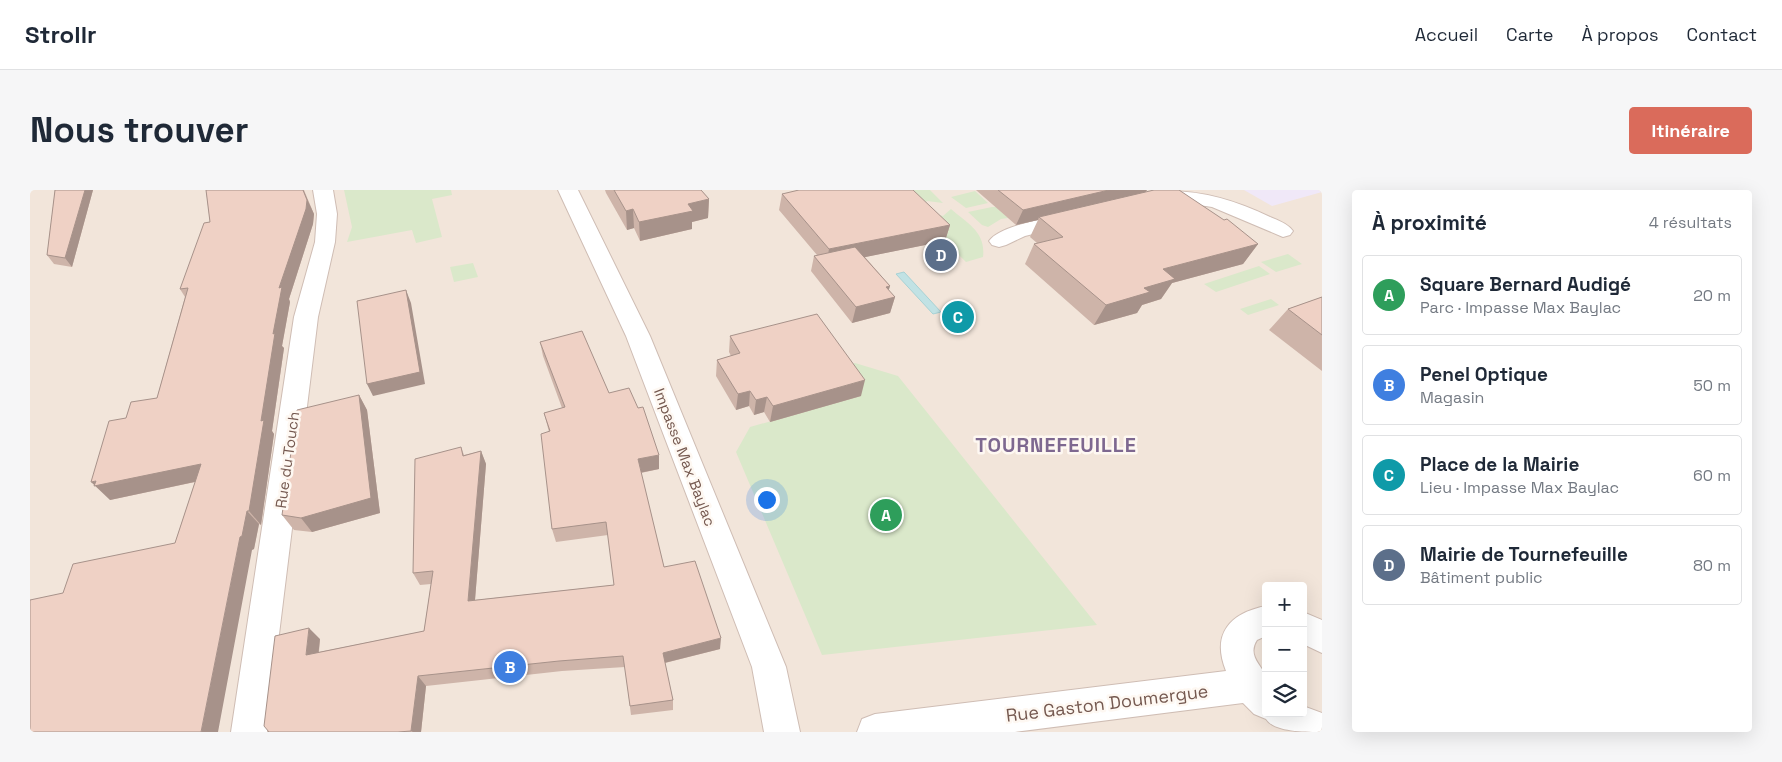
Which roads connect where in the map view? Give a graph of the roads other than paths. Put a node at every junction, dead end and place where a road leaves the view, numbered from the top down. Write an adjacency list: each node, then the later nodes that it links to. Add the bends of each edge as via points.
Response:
1 (324, 190): 13 (street, Rue du Touch, via 327,214 325,242 306,317)
2 (568, 190): 14 (street, Impasse Max Baylac, via 638,336 769,667)
3 (1133, 203): 5 (street, via 1175,194 1200,195 1226,202)
4 (1085, 215): 6 (street, via 1018,232)
5 (1284, 231)
6 (999, 241)
7 (1262, 622): 10 (street, via 1246,627 1240,635 1238,658)
8 (1307, 629): 9 (street)
9 (1322, 637)
10 (1258, 693): 15 (street, Rue Gaston Doumergue)
11 (1288, 717): 12 (street, via 1305,727)
12 (1322, 731)
13 (249, 732)
14 (782, 732)
15 (875, 732)

